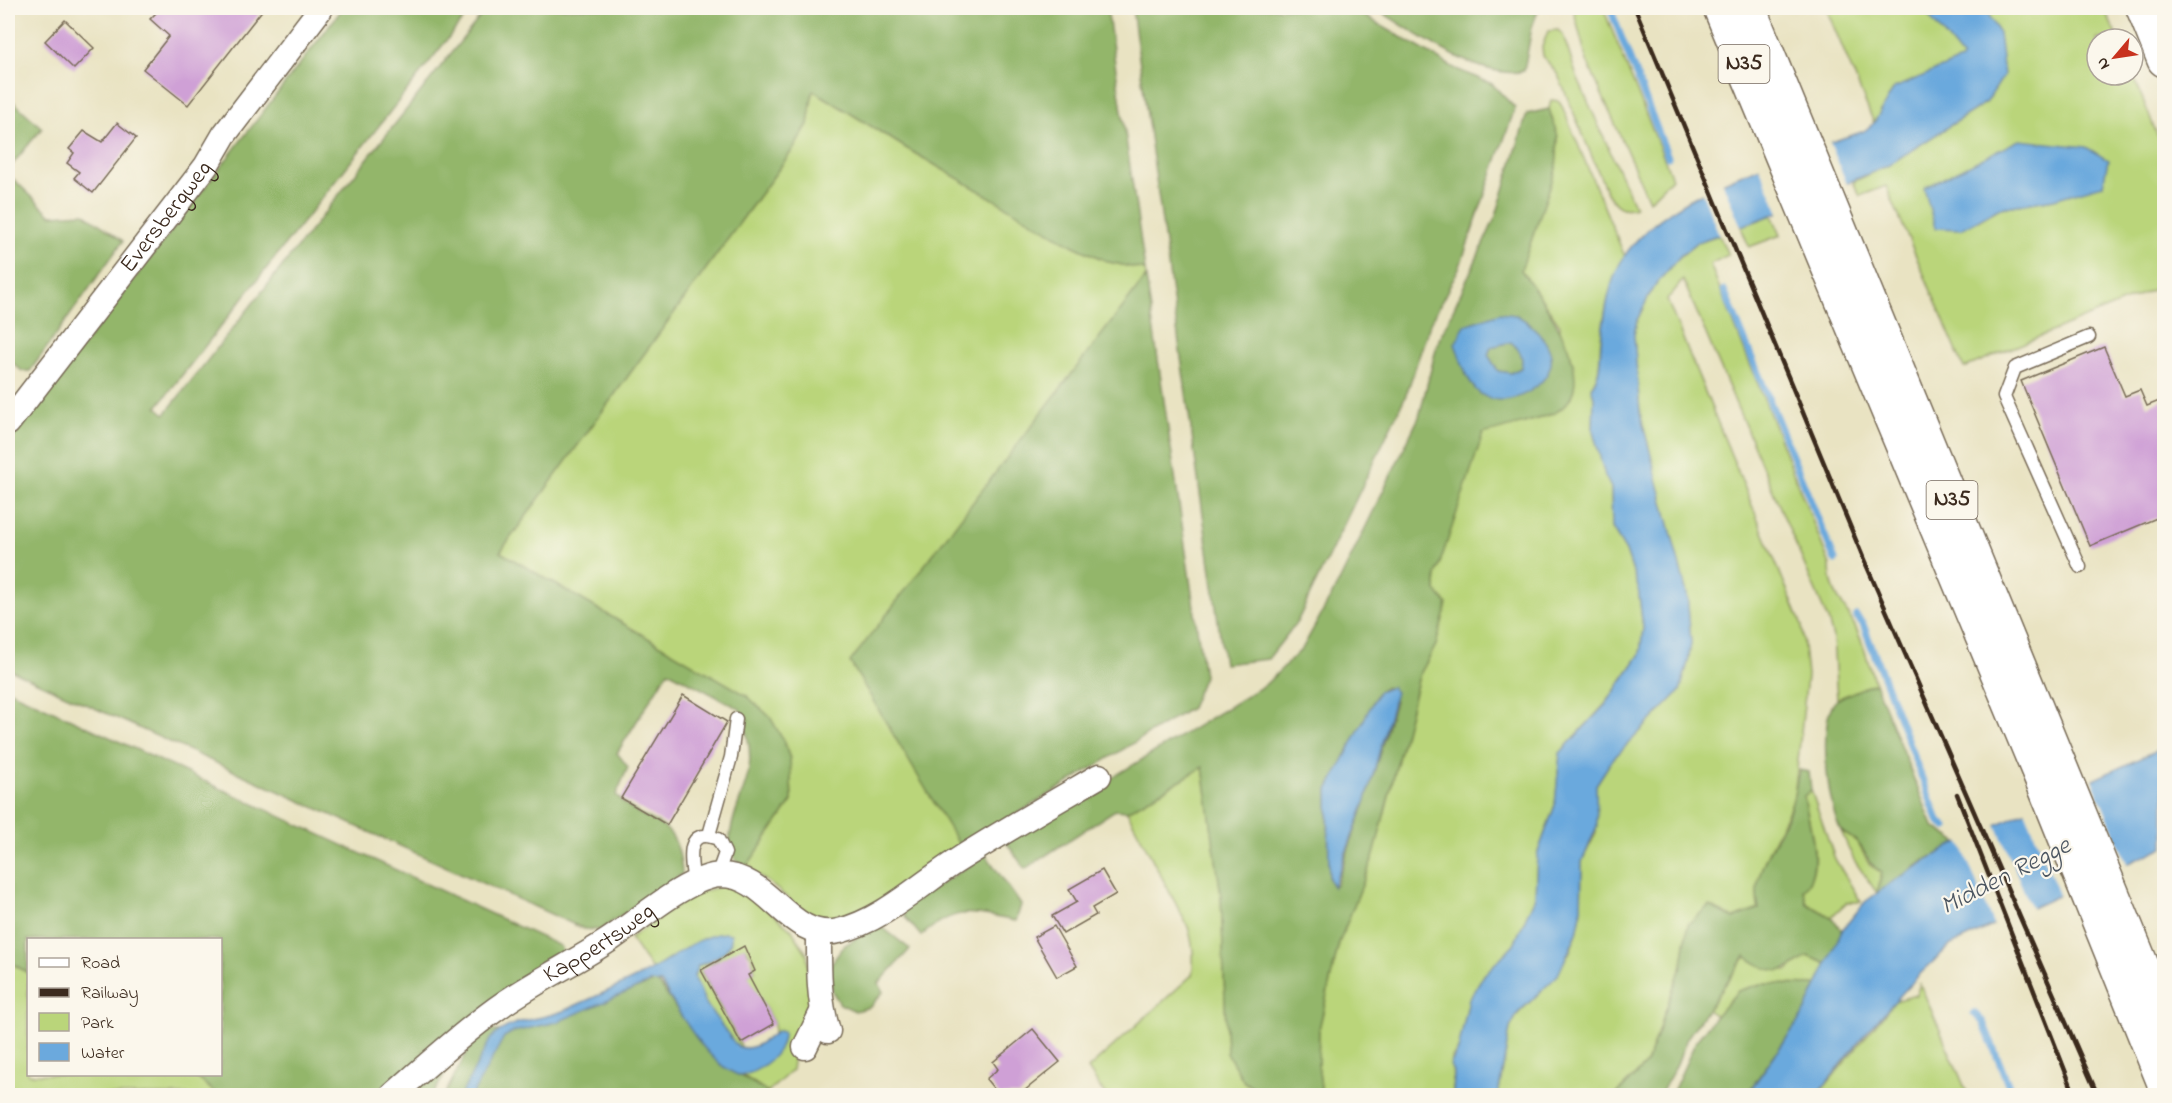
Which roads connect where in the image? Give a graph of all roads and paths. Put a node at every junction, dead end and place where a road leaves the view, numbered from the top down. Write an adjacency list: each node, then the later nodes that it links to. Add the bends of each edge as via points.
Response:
1 (321, 8): 8 (street, Eversbergweg, via 196,179)
2 (1720, 8): 6 (main road, N35)
3 (1749, 8): 6 (main road, N35)
4 (2143, 8): 5 (main road)
5 (2164, 60)
6 (1780, 115): 14 (main road, N35)
7 (2089, 337): 9 (lane, via 2015,368 2004,397)
8 (8, 423)
9 (2080, 567)
10 (735, 719): 12 (lane, via 731,757)
11 (1099, 777): 15 (street, via 954,863 873,918 839,931)
12 (709, 835): 13 (lane, via 693,843 690,854); 13 (lane, via 718,839 725,853 720,867)
13 (702, 880): 15 (street, via 729,876 751,883 800,924); 19 (street, Kappertsweg, via 498,1007)
14 (2102, 898): 16 (main road, N35); 18 (main road, N35)
15 (819, 933): 17 (street, via 825,1021)
16 (2164, 1019)
17 (805, 1047)
18 (2164, 1083)
19 (392, 1095)

